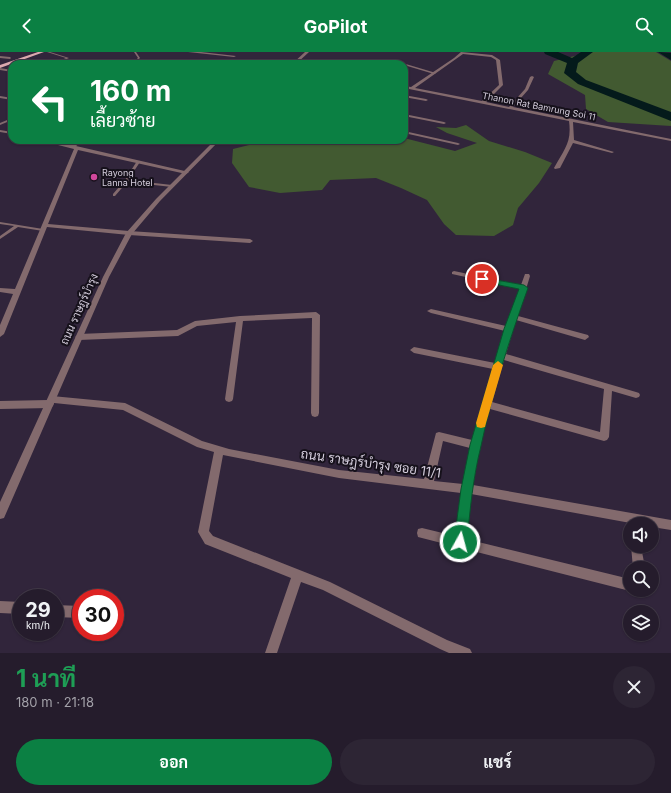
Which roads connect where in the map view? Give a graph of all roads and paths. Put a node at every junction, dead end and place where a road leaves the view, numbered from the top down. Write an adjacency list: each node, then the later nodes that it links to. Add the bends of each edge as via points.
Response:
1 (28, 52): 11 (main road)
2 (42, 52): 12 (main road)
3 (48, 52): 13 (lane, via 68,58)
4 (135, 52): 14 (lane, via 139,58)
5 (190, 52): 9 (street)
6 (237, 52): 9 (street)
7 (307, 52): 16 (street)
8 (462, 53): 19 (street); 25 (street, via 493,56 498,60 501,85)
9 (234, 56): 15 (street)
10 (0, 57): 11 (lane)
11 (10, 58): 17 (main road)
12 (19, 60)
13 (63, 60)
14 (137, 60)
15 (232, 60)
16 (298, 60)
17 (0, 62)
18 (408, 65): 19 (lane)
19 (435, 73): 22 (street)
20 (532, 77): 26 (street, via 527,89)
21 (408, 88): 22 (street, Thanon Rat Bamrung Soi 11)
22 (412, 88): 25 (street, Thanon Rat Bamrung Soi 11)
23 (408, 97): 24 (street)
24 (426, 100)
25 (482, 103): 26 (street, Thanon Rat Bamrung Soi 11)
26 (510, 108): 29 (street, Thanon Rat Bamrung Soi 11)
27 (408, 116): 31 (street)
28 (0, 120): 30 (lane)
29 (572, 120): 34 (street, Thanon Rat Bamrung Soi 11); 35 (street)
30 (6, 122): 32 (lane)
31 (444, 123)
32 (0, 124)
33 (408, 133): 39 (street)
34 (671, 140)
35 (573, 141): 41 (street); 43 (street)
36 (61, 144): 40 (street)
37 (78, 144): 40 (street)
38 (214, 144): 44 (street, ถนน ราษฎร์บำรุง)
39 (458, 144)
40 (74, 148): 42 (street); 50 (street)
41 (612, 152)
42 (138, 162): 44 (street); 45 (lane)
43 (557, 168)
44 (186, 172): 46 (street, ถนน ราษฎร์บำรุง)
45 (126, 181): 46 (lane); 47 (lane)
46 (172, 186): 51 (street, ถนน ราษฎร์บำรุง)
47 (114, 195)
48 (0, 223): 49 (lane)
49 (16, 226): 50 (lane); 52 (lane)
50 (44, 227): 51 (street); 58 (street)
51 (129, 233): 53 (street); 64 (street, ถนน ราษฎร์บำรุง)
52 (0, 238)
53 (250, 241)
54 (454, 273): 56 (street)
55 (527, 276): 56 (street)
56 (524, 288): 60 (street)
57 (0, 290): 58 (street)
58 (18, 292): 63 (street)
59 (431, 311): 62 (street)
60 (513, 317): 62 (street); 65 (street)
61 (240, 319): 64 (street, via 195,324 178,333); 71 (street); 75 (street, via 316,315)
62 (509, 329): 67 (street)
63 (1, 331)
64 (79, 336): 72 (street, ถนน ราษฎร์บำรุง)
65 (585, 337)
66 (414, 350): 68 (street)
67 (501, 356): 68 (street); 69 (street)
68 (498, 367): 73 (street)
69 (608, 387): 70 (street); 73 (street, via 604,437)
70 (636, 395)
71 (229, 399)
72 (51, 402): 74 (street, ถนน ราษฎร์บำรุง ซอย 11/1); 77 (street, ถนน ราษฎร์บำรุง ซอย 11/1, via 125,407 200,444); 80 (street, ถนน ราษฎร์บำรุง)
73 (486, 404): 76 (street)
74 (0, 405)
75 (315, 413)
76 (475, 445): 78 (street, via 438,436); 79 (street)
77 (219, 450): 78 (street, ถนน ราษฎร์บำรุง ซอย 11/1, via 339,474); 86 (street, via 204,535 209,540)
78 (428, 484): 79 (street, ถนน ราษฎร์บำรุง ซอย 11/1)
79 (467, 489): 81 (street, ถนน ราษฎร์บำรุง ซอย 11/1); 85 (street)
80 (0, 514)
81 (623, 519)
82 (659, 524): 83 (street, ถนน ราษฎร์บำรุง ซอย 11/1)
83 (671, 525)
84 (422, 533): 85 (street)
85 (460, 542): 87 (street)
86 (298, 574): 90 (street); 91 (street, via 444,645)
87 (623, 583)
88 (0, 607): 89 (street)
89 (12, 608)
90 (272, 653)
91 (466, 653)

